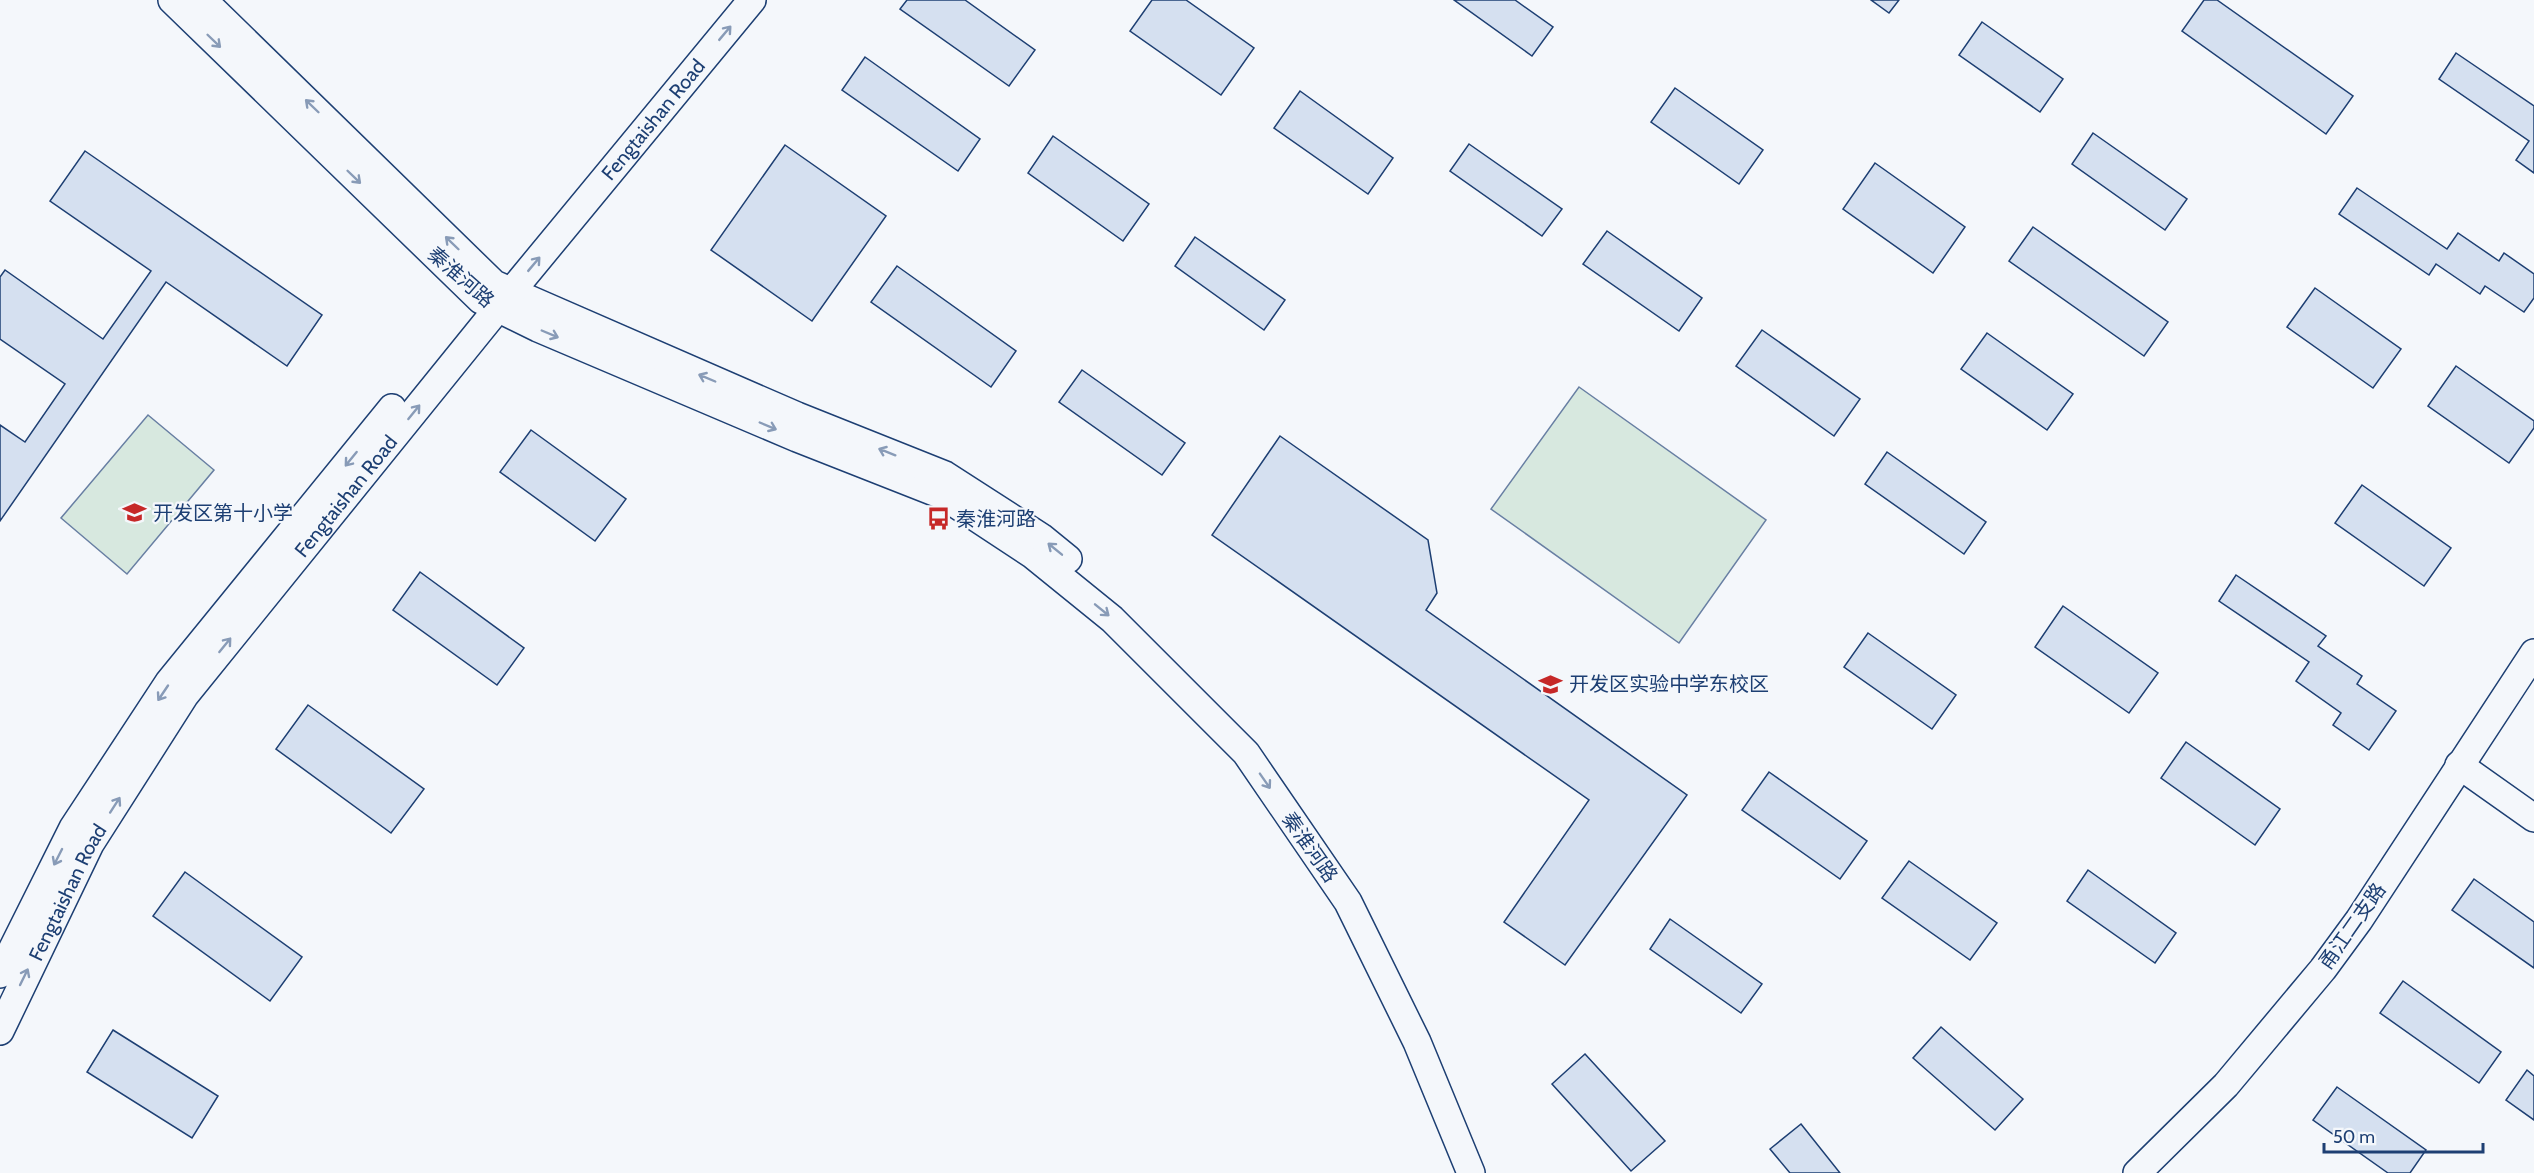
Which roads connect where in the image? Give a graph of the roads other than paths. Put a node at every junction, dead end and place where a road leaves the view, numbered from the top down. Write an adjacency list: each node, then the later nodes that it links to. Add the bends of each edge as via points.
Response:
1 (172, 0): 5 (main road, 秦淮河路, one-way to 5)
2 (203, 0): 5 (main road, 秦淮河路, one-way to 2)
3 (729, 0): 5 (main road, Fengtaishan Road)
4 (752, 0): 5 (main road, Fengtaishan Road, one-way to 4)
5 (495, 296): 9 (main road, Fengtaishan Road, one-way to 9, via 169,682 73,828); 10 (main road, Fengtaishan Road, one-way to 5, via 90,844 185,695); 11 (main road, 秦淮河路, one-way to 11, via 786,434 942,495 1033,555 1112,619 1246,753 1348,902 1417,1042); 12 (main road, 秦淮河路, one-way to 5, via 1435,1037 1365,894 1259,741 1122,603 1041,537 945,475)
6 (2534, 653): 7 (main road, 甬江二支路)
7 (2459, 765): 8 (main road); 13 (main road, 甬江二支路, via 2323,969 2226,1085)
8 (2534, 818)
9 (0, 974)
10 (0, 1031)
11 (1471, 1173)
12 (1491, 1173)
13 (2138, 1173)

